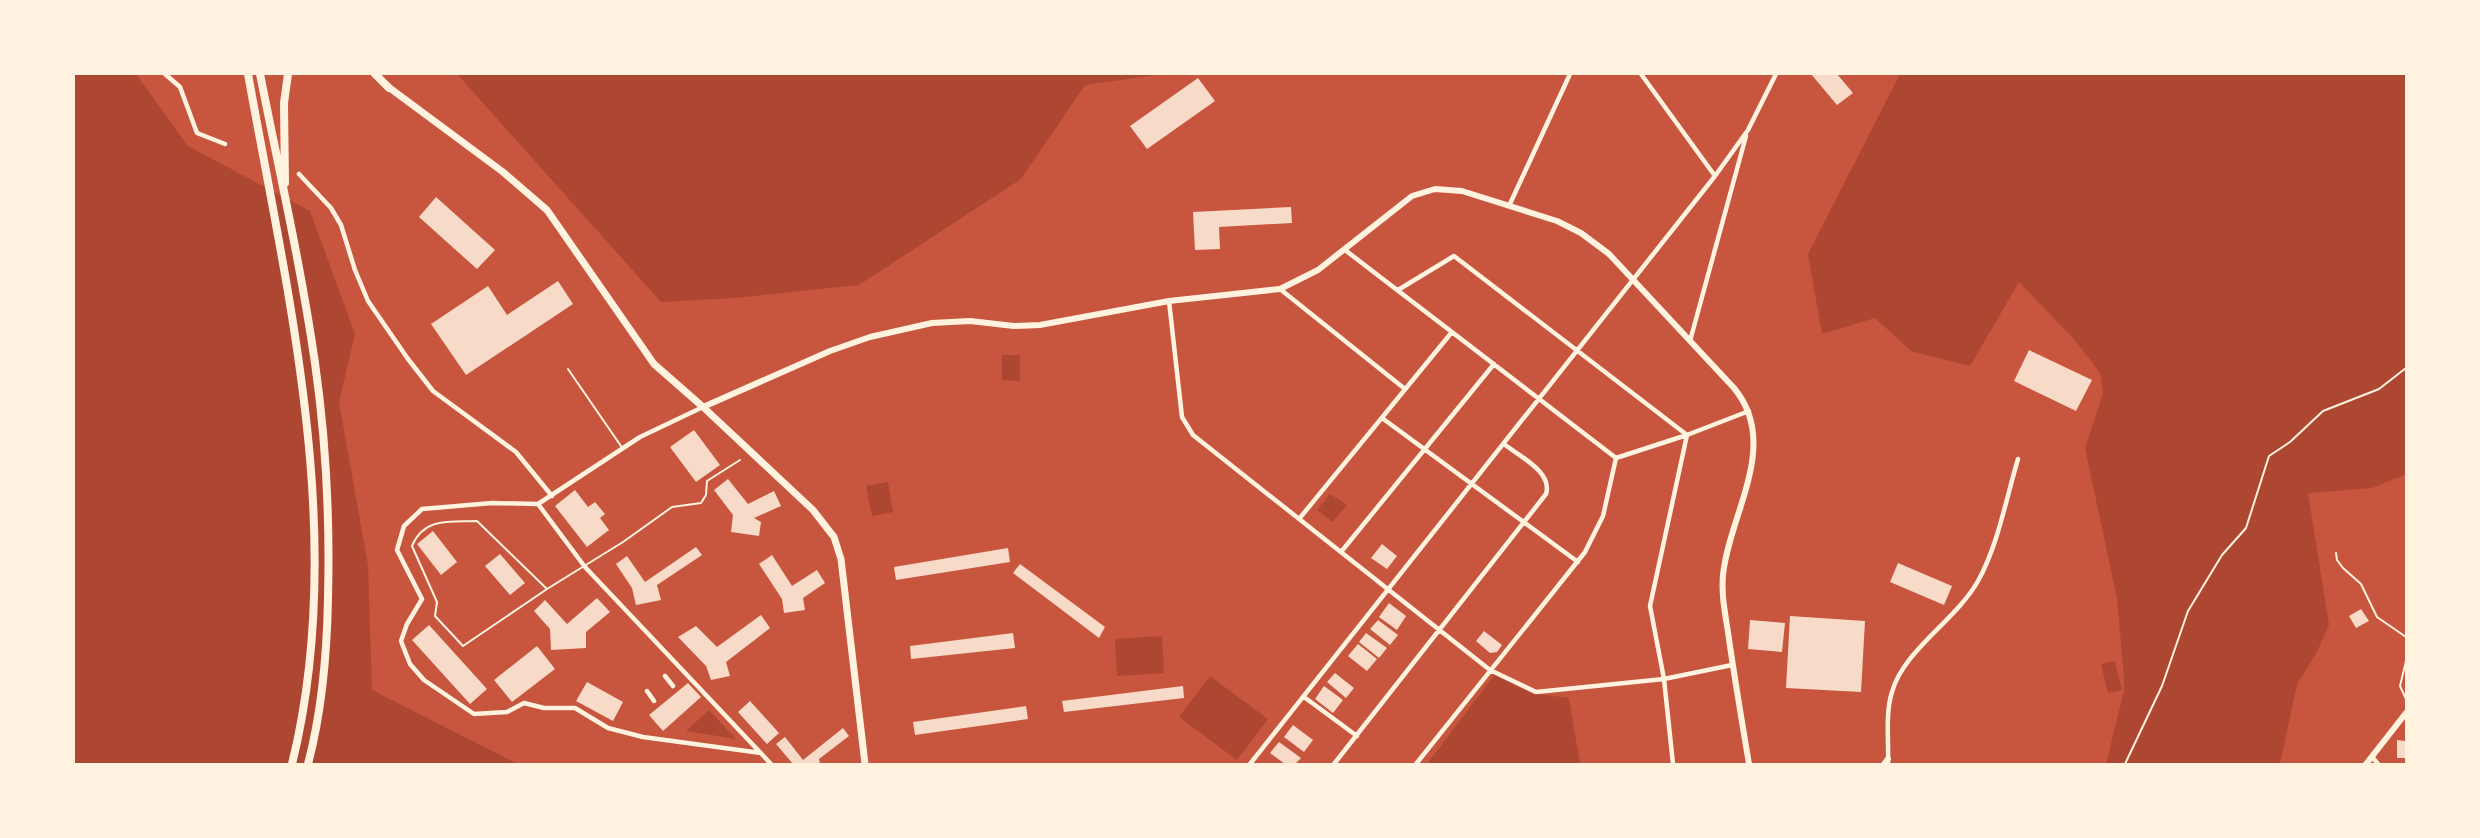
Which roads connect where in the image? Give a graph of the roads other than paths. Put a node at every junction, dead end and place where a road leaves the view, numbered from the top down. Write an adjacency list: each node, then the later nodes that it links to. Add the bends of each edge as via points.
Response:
1 (165, 74): 12 (street, via 180,87 197,133)
2 (248, 74): 68 (highway, via 299,360 311,472 313,610)
3 (260, 74): 15 (highway)
4 (288, 74): 15 (highway, via 284,103)
5 (368, 74): 10 (main road)
6 (375, 74): 10 (highway)
7 (1570, 74): 16 (street)
8 (1641, 74): 14 (street)
9 (1776, 74): 11 (street)
10 (389, 88): 30 (main road, via 533,196 654,364)
11 (1748, 130): 14 (street); 23 (street)
12 (225, 144)
13 (299, 174): 41 (street, via 331,208 368,301 433,391 516,452)
14 (1715, 176): 18 (street)
15 (285, 204): 69 (highway, via 315,363 328,515 325,657)
16 (1509, 206): 17 (street, via 1457,189 1425,190 1412,196); 18 (street, via 1581,233 1609,254)
17 (1346, 250): 19 (street, via 1313,273); 20 (street)
18 (1633, 280): 23 (street); 24 (street)
19 (1280, 289): 21 (street); 28 (street)
20 (1398, 290): 22 (street); 24 (street, via 1453,256)
21 (1169, 300): 30 (street, via 1040,325 957,321 907,328 830,351); 43 (street, via 1186,427)
22 (1452, 332): 25 (street); 28 (street)
23 (1690, 340): 31 (street, via 1734,388)
24 (1577, 351): 29 (street); 33 (street)
25 (1494, 364): 29 (street); 36 (street)
26 (2406, 368): 77 (lane, via 2379,389 2323,411 2269,456 2246,528 2222,555 2188,611 2162,686)
27 (568, 369): 35 (lane)
28 (1405, 389): 32 (street)
29 (1539, 399): 34 (street); 37 (street)
30 (703, 406): 35 (street, via 648,432); 71 (main road, via 813,510 837,544)
31 (1749, 411): 33 (street); 54 (street, via 1753,460 1726,555 1723,582)
32 (1382, 418): 36 (street); 43 (street)
33 (1687, 435): 37 (street); 57 (street, via 1650,606)
34 (1504, 444): 40 (street); 44 (street, via 1542,473 1547,484 1546,494)
35 (623, 449): 41 (street)
36 (1425, 449): 40 (street); 45 (street)
37 (1616, 458): 47 (street, via 1599,527)
38 (2018, 459): 67 (street, via 1991,549 1977,581 1962,604 1896,679 1889,702)
39 (740, 460): 48 (lane, via 707,481 701,503 672,507)
40 (1472, 484): 44 (street); 50 (street)
41 (552, 496): 42 (street)
42 (538, 504): 48 (street); 65 (street, via 492,503 423,510 404,526 397,550 422,599 401,641 410,664 424,680 474,714 507,712 524,703 544,708 575,708 608,728 643,737)
43 (1299, 519): 45 (street)
44 (1524, 523): 47 (street); 51 (street)
45 (1341, 552): 50 (street)
46 (2336, 553): 52 (lane, via 2343,568 2361,584 2377,617)
47 (1578, 562): 55 (street)
48 (585, 567): 49 (lane); 65 (street)
49 (547, 589): 49 (lane, via 477,521 429,525 417,534 412,546 437,602 435,616 463,646)
50 (1389, 589): 51 (street); 60 (street)
51 (1440, 630): 55 (street); 64 (street)
52 (2406, 637)
53 (2406, 661): 61 (lane, via 2400,686)
54 (1732, 665): 57 (street); 76 (street)
55 (1490, 670): 57 (street, via 1536,692); 74 (street)
56 (664, 676): 58 (street)
57 (1664, 679): 75 (street)
58 (673, 686)
59 (647, 691): 62 (street)
60 (1304, 697): 64 (street); 72 (street)
61 (2406, 699)
62 (654, 701)
63 (2406, 712): 66 (street)
64 (1357, 736): 73 (street)
65 (761, 753): 70 (street)
66 (2373, 758): 78 (street); 79 (street)
67 (1887, 763)
68 (292, 765)
69 (308, 765)
70 (771, 765)
71 (865, 765)
72 (1250, 765)
73 (1334, 765)
74 (1416, 765)
75 (1673, 765)
76 (1749, 765)
77 (2125, 765)
78 (2366, 765)
79 (2378, 765)

